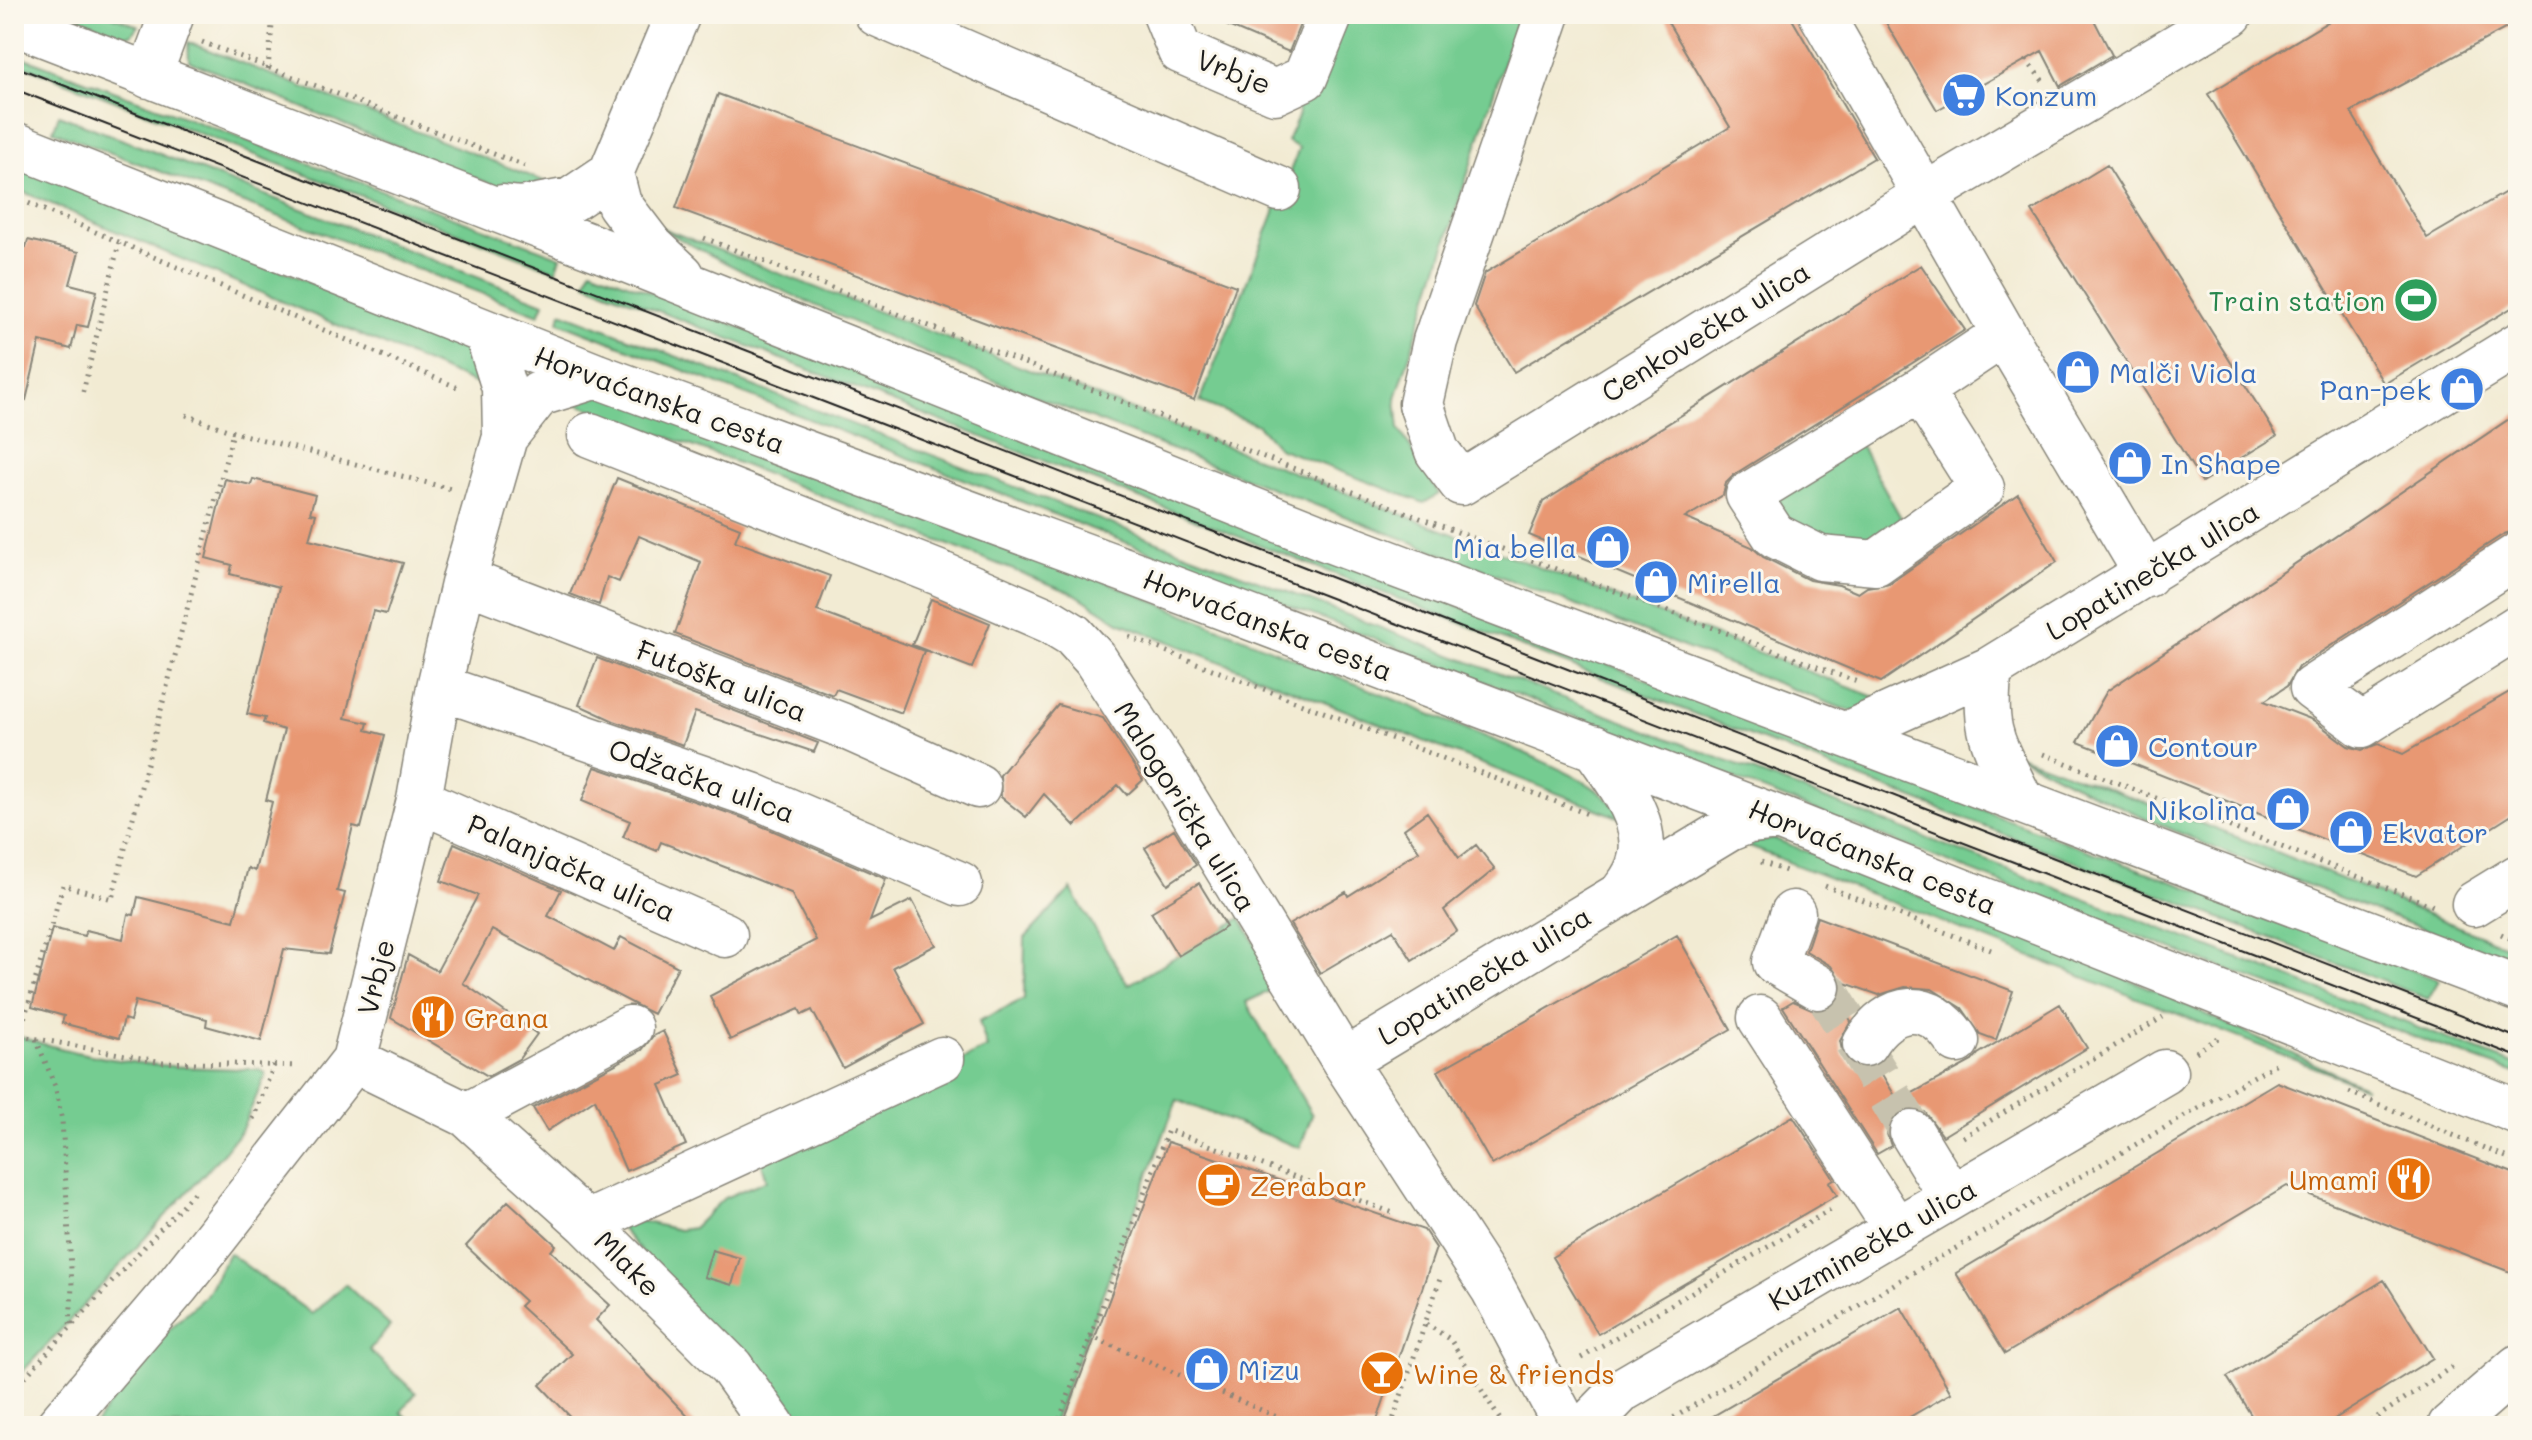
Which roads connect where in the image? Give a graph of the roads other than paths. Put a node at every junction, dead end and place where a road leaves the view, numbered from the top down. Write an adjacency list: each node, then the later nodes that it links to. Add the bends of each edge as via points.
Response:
1 (678, 14): 12 (street)
2 (877, 14): 13 (street)
3 (1165, 14): 4 (street, Vrbje, via 1180,51 1275,92 1305,78)
4 (1331, 14)
5 (1548, 14): 14 (street, Cenkovečka ulica, via 1435,341 1421,404 1437,451 1461,483)
6 (1821, 14): 14 (street)
7 (2231, 14): 14 (street, Cenkovečka ulica)
8 (14, 23): 10 (street)
9 (185, 27): 10 (street)
10 (149, 76): 15 (street)
11 (14, 144): 17 (street, Horvaćanska cesta)
12 (611, 173): 15 (street, via 571,200 521,209); 16 (street, via 619,204 651,246)
13 (1279, 189)
14 (1925, 195): 18 (street)
15 (484, 206): 16 (street)
16 (704, 291): 30 (street, via 1321,537)
17 (487, 334): 20 (street, Horvaćanska cesta); 23 (street, Vrbje, via 504,388)
18 (2004, 334): 21 (street); 25 (street)
19 (2518, 345): 25 (street, Lopatinečka ulica)
20 (597, 376): 23 (street, Vrbje, via 539,394); 31 (street, Horvaćanska cesta)
21 (1920, 390): 21 (street, via 1748,495 1774,535 1820,558 1876,563 1982,488)
22 (590, 435): 50 (street, Malogorička ulica, via 939,573 1073,635 1095,659 1174,781)
23 (505, 437): 26 (street, Vrbje)
24 (2518, 555): 27 (street, via 2312,688 2362,725)
25 (2147, 575): 28 (street, Lopatinečka ulica)
26 (464, 580): 29 (street, Vrbje); 32 (street, Futoška ulica, via 841,725)
27 (2518, 627)
28 (1990, 669): 30 (street, Lopatinečka ulica); 34 (street, via 1985,710 1989,734)
29 (439, 687): 33 (street, Vrbje); 37 (street, Odžačka ulica, via 752,795)
30 (1846, 734): 34 (street)
31 (1594, 747): 35 (street, Horvaćanska cesta); 38 (street, via 1628,796 1640,829 1643,853 1636,876)
32 (978, 786)
33 (419, 800): 41 (street, Palanjačka ulica); 49 (street, Vrbje)
34 (2021, 800): 43 (street)
35 (1778, 818): 38 (street, Lopatinečka ulica, via 1729,829); 52 (street, Horvaćanska cesta)
36 (2518, 877): 40 (street)
37 (960, 884)
38 (1624, 890): 50 (street, Lopatinečka ulica)
39 (1803, 891): 42 (street, via 1775,962)
40 (2470, 915)
41 (725, 935)
42 (1818, 987)
43 (2518, 989)
44 (1760, 1018): 57 (street)
45 (630, 1028): 53 (street)
46 (1957, 1041): 47 (street, via 1943,1024 1912,1011 1882,1019)
47 (1865, 1044)
48 (942, 1059): 56 (street)
49 (354, 1060): 53 (street, Mlake); 59 (street, Vrbje, via 178,1285)
50 (1344, 1061): 61 (street, Malogorička ulica, via 1493,1289)
51 (2165, 1072): 55 (street, Kuzminečka ulica)
52 (2518, 1112)
53 (467, 1115): 56 (street, Mlake)
54 (1912, 1133): 55 (street)
55 (1951, 1197): 57 (street, Kuzminečka ulica)
56 (587, 1223): 60 (street, Mlake, via 731,1367)
57 (1896, 1229): 62 (street, Kuzminečka ulica, via 1622,1390)
58 (2518, 1367): 63 (street)
59 (58, 1426)
60 (773, 1426)
61 (1566, 1426)
62 (1587, 1426)
63 (2450, 1426)

